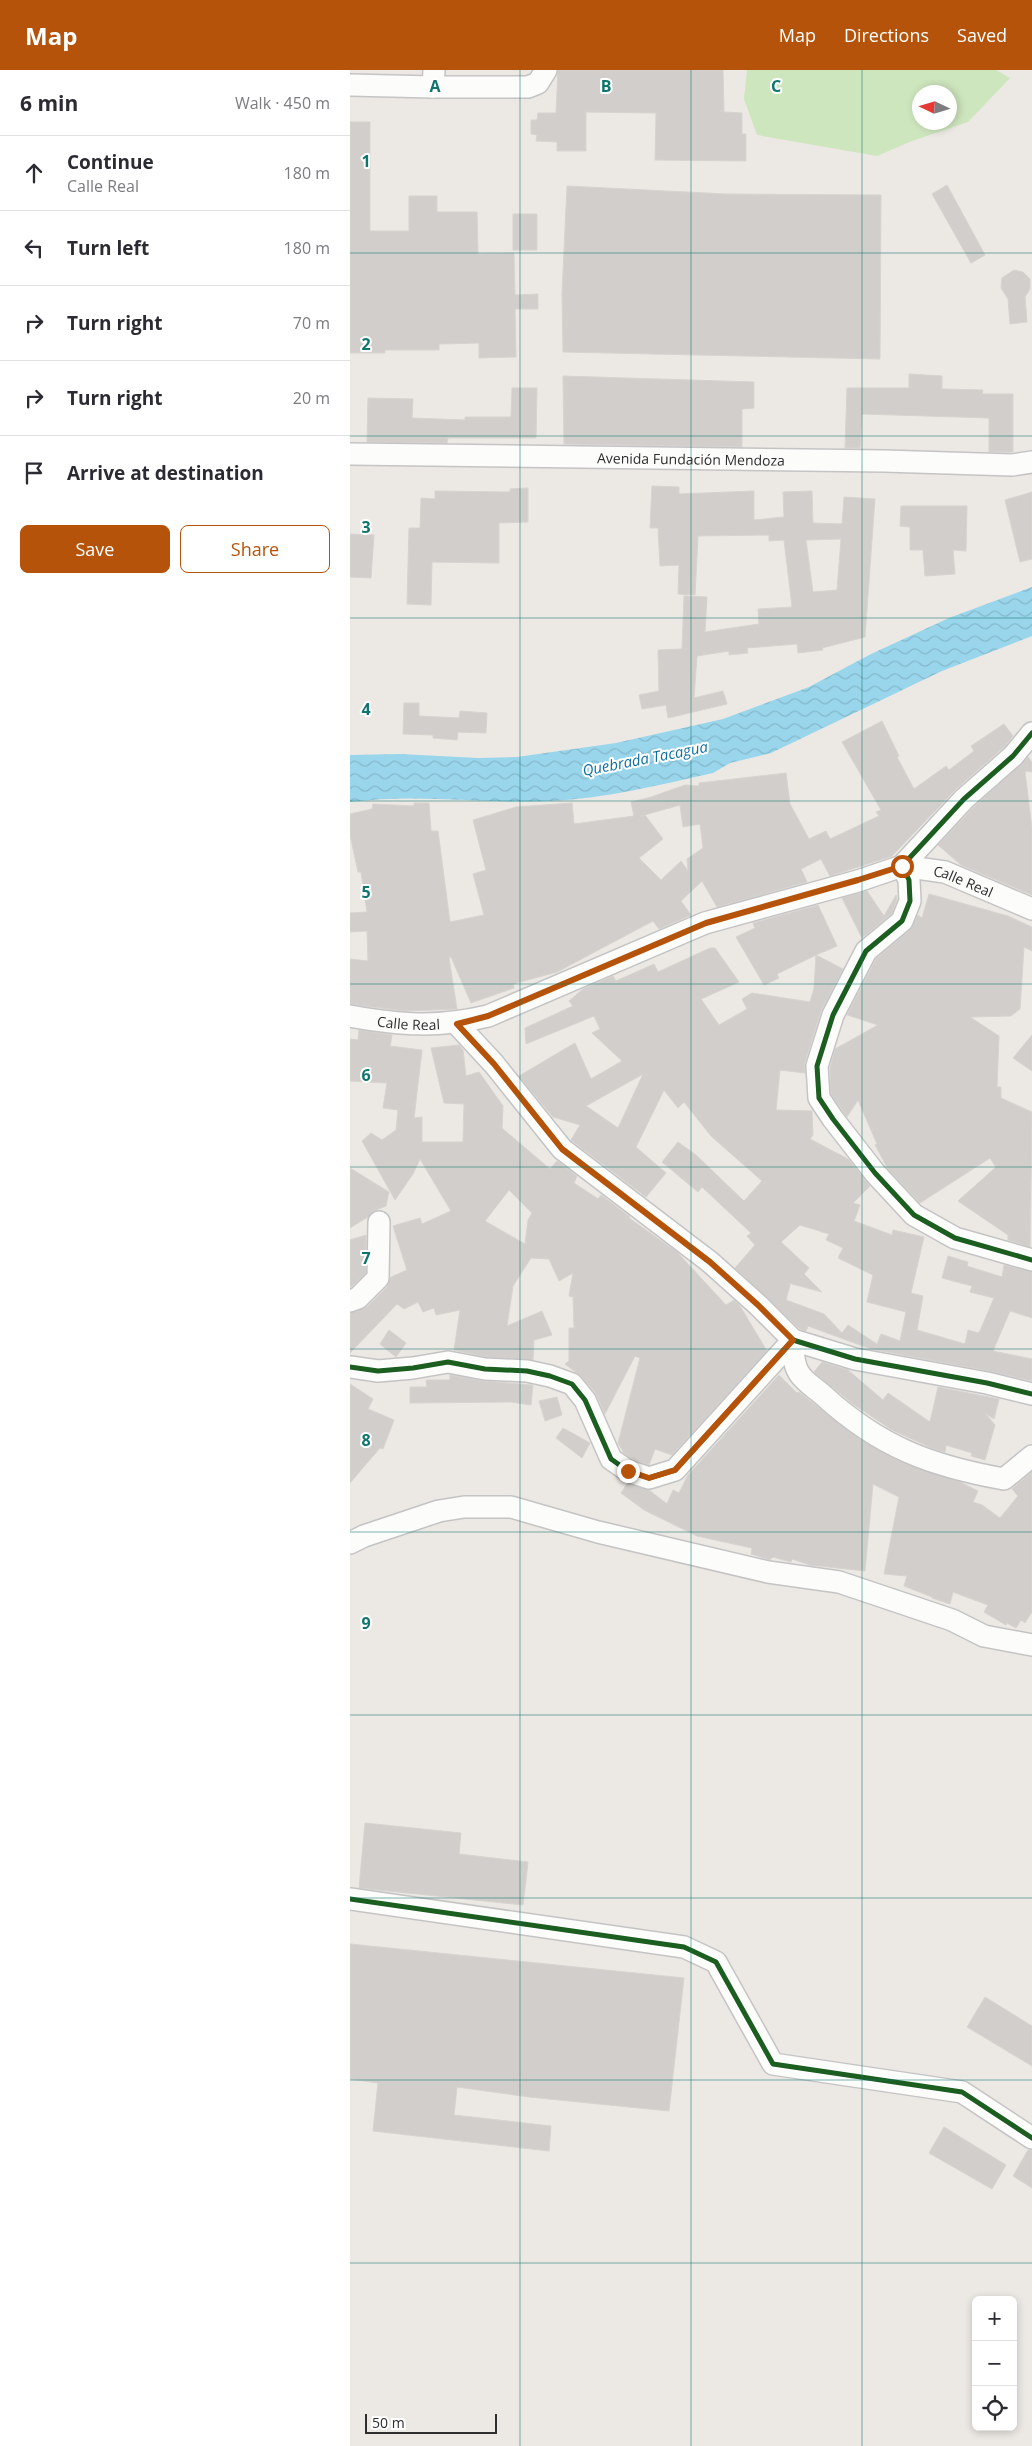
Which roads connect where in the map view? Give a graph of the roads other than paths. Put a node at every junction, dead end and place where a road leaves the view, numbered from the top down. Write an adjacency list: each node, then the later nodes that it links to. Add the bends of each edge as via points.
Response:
1 (546, 70): 2 (street, via 538,83 528,87)
2 (433, 79): 3 (street)
3 (350, 85)
4 (350, 454): 5 (street, Avenida Fundación Mendoza, via 1012,466)
5 (1032, 462)
6 (1032, 733): 7 (street)
7 (902, 866): 8 (street, Calle Real, via 945,872); 10 (street, Calle Real, via 706,923 488,1016); 12 (street, via 909,880 910,901 902,920 866,950 833,1015 817,1066 819,1098 875,1173 914,1215 955,1238)
8 (1032, 909)
9 (350, 1016): 10 (street, Calle Real, via 397,1025)
10 (457, 1024): 14 (street, via 494,1064 562,1149 710,1262)
11 (379, 1222): 13 (street, via 378,1278 358,1298)
12 (1032, 1260)
13 (350, 1301)
14 (793, 1340): 15 (street, via 675,1470 649,1478 628,1471 611,1459 585,1400 572,1384 527,1371 485,1369 448,1362 378,1371); 16 (street, via 855,1359 988,1382); 17 (street, via 799,1374 842,1413 911,1455 968,1473 1004,1479)
15 (350, 1367)
16 (1032, 1394)
17 (1032, 1456)
18 (350, 1544): 19 (street, via 364,1536 439,1511 464,1507 511,1508 758,1570 839,1582 952,1620 984,1636)
19 (1032, 1645)
20 (350, 1899): 21 (street, via 684,1947 716,1962 773,2064 962,2092)
21 (1032, 2138)

